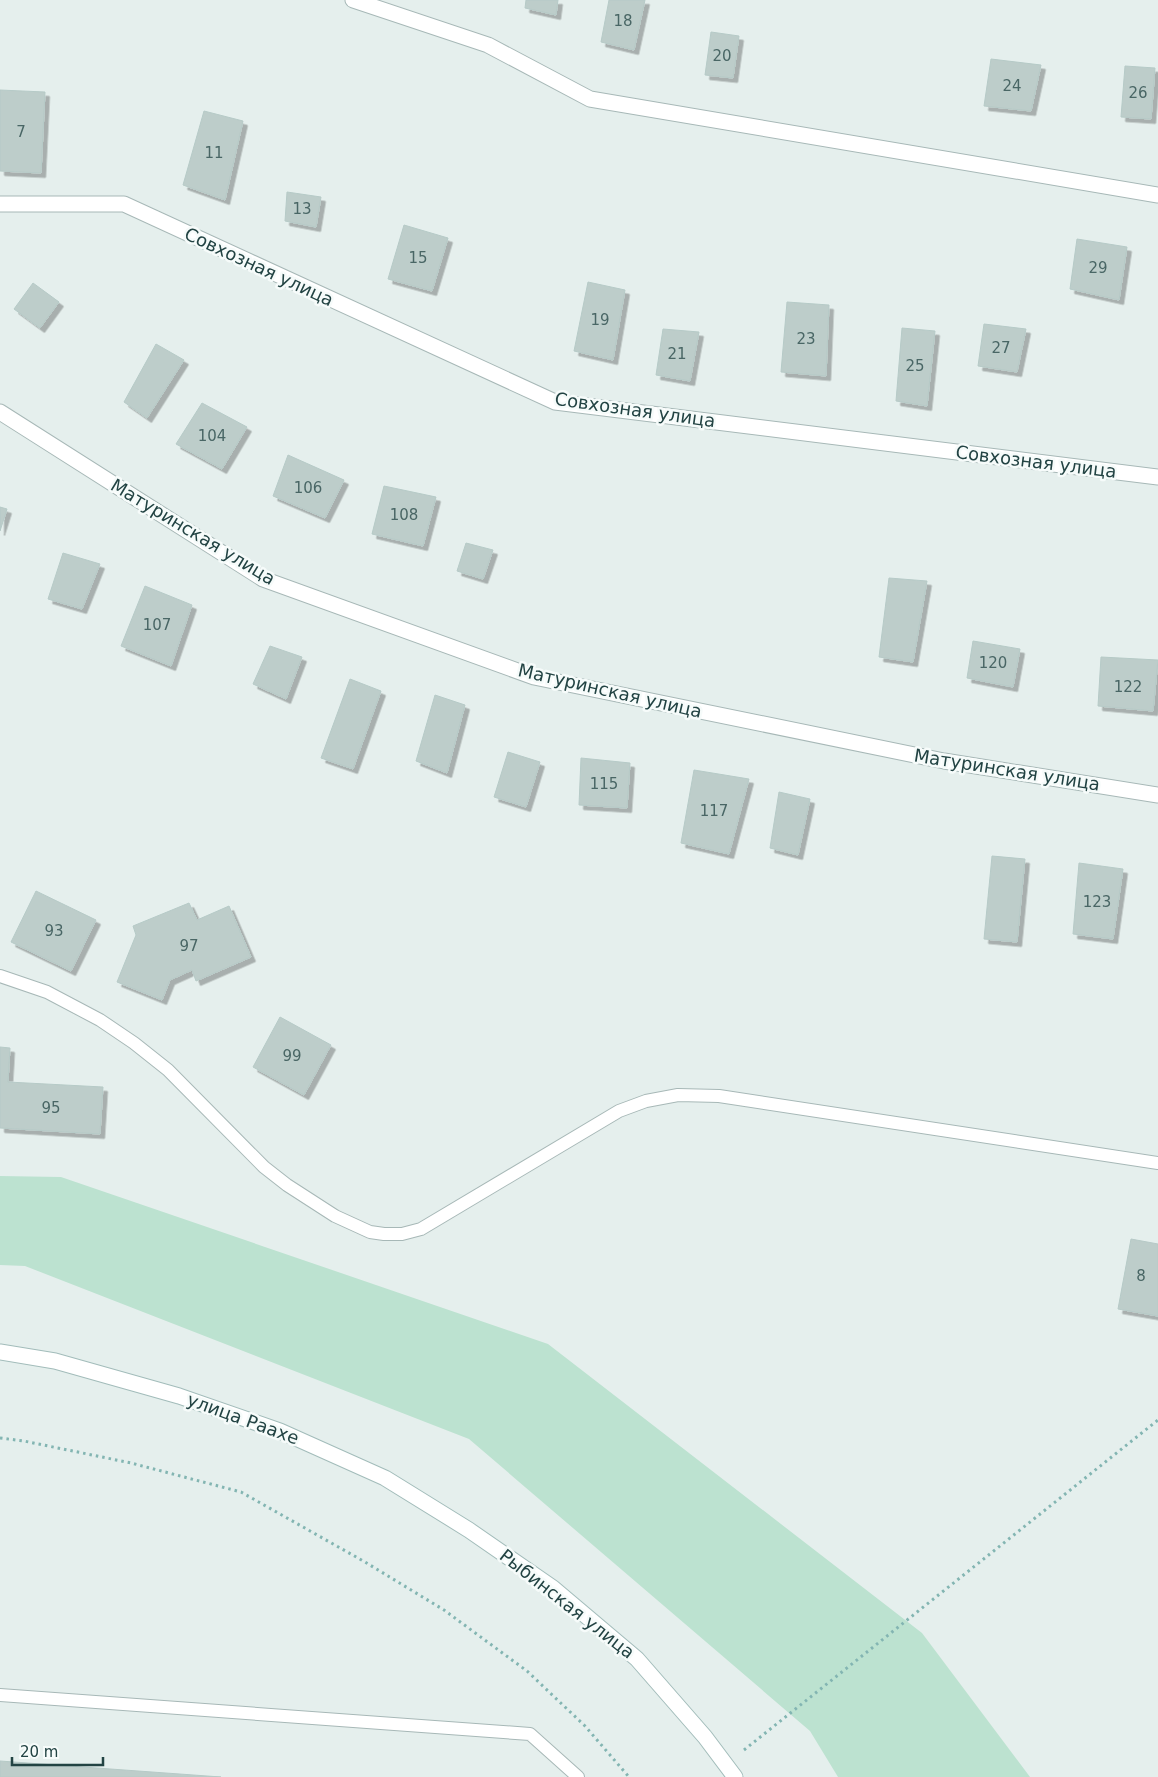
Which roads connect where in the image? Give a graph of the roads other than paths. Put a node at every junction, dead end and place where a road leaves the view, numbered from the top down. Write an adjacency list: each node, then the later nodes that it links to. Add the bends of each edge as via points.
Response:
1 (353, 0): 2 (street, via 488,45 590,99)
2 (1158, 195)
3 (0, 204): 5 (street, Совхозная улица, via 124,204 555,402)
4 (0, 412): 6 (street, Матуринская улица, via 263,579 534,677 944,761)
5 (1158, 477)
6 (1158, 795)
7 (0, 976): 8 (lane, via 47,992 100,1020 134,1043 168,1070 276,1178 335,1216 370,1232 402,1234 421,1229 619,1111 646,1101 678,1095 719,1096)
8 (1158, 1163)
9 (0, 1352): 10 (street, улица Раахе, via 55,1361 179,1396 280,1431 385,1478)
10 (469, 1530): 13 (street, Рыбинская улица, via 552,1588 637,1658)
11 (0, 1696): 12 (lane, via 530,1734)
12 (578, 1777)
13 (735, 1777)

